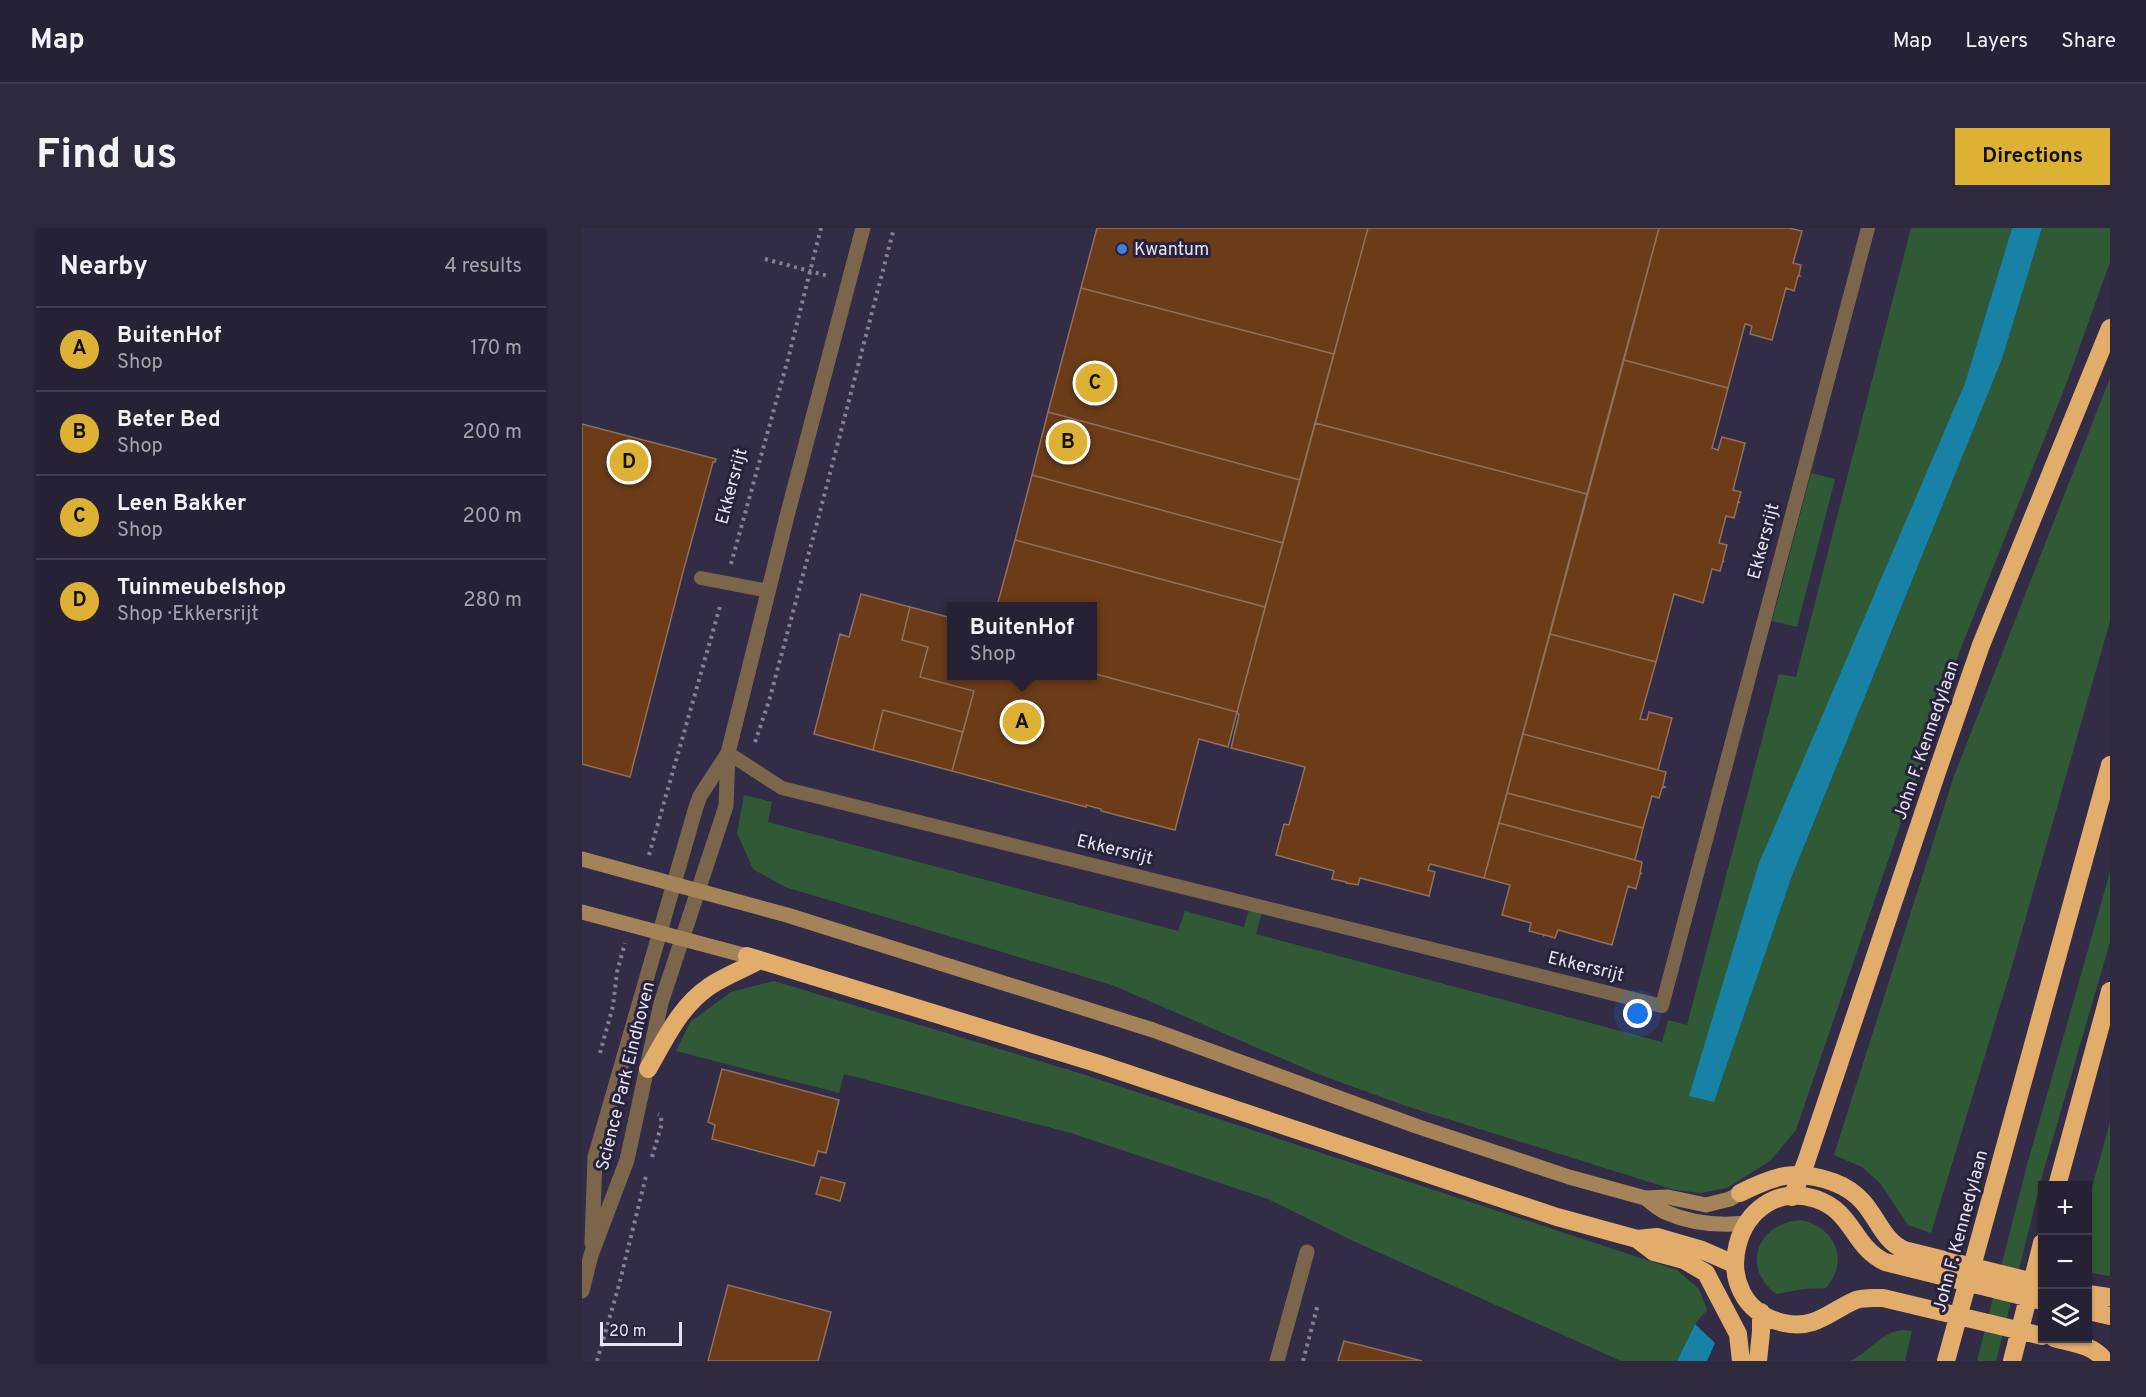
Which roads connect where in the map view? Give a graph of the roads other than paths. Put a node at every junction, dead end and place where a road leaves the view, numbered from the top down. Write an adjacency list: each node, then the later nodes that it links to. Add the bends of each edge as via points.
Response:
1 (863, 228): 5 (street)
2 (1868, 228): 6 (lane, Ekkersrijt, via 1662,1006 782,788)
3 (2110, 328): 17 (highway, John F. Kennedylaan, via 1981,645)
4 (701, 578): 5 (lane)
5 (768, 591): 6 (street)
6 (728, 753): 9 (street, via 698,802); 10 (street, via 726,806)
7 (2110, 765): 42 (highway, John F. Kennedylaan)
8 (582, 859): 9 (main road)
9 (674, 885): 10 (main road); 12 (street)
10 (698, 892): 13 (street); 21 (main road, via 787,915 1153,1030 1416,1126)
11 (582, 912): 12 (main road)
12 (659, 933): 13 (main road); 25 (street, Science Park Eindhoven, via 595,1157)
13 (682, 939): 14 (main road); 16 (street, Science Park Eindhoven, via 662,1003)
14 (754, 958): 16 (highway, via 692,1000); 23 (highway, via 1096,1062 1557,1217)
15 (2110, 992): 18 (highway)
16 (648, 1069): 25 (street, Science Park Eindhoven, via 627,1160)
17 (1802, 1174): 19 (highway, via 1771,1179); 20 (highway, John F. Kennedylaan); 27 (highway, via 1852,1191 1892,1243)
18 (2058, 1181)
19 (1740, 1193): 21 (main road, via 1706,1205 1668,1197)
20 (1792, 1197): 22 (highway, via 1771,1202); 27 (highway, via 1814,1198 1833,1207 1872,1255 1890,1265)
21 (1645, 1198): 22 (main road, via 1664,1212 1726,1225)
22 (1746, 1223): 28 (highway, via 1736,1244)
23 (1637, 1239): 28 (highway, via 1657,1237); 40 (highway, via 1654,1252 1684,1260 1706,1274 1738,1334)
24 (1307, 1252): 39 (street)
25 (587, 1254): 30 (street, Science Park Eindhoven)
26 (2038, 1262): 43 (highway)
27 (1919, 1263): 29 (highway); 33 (highway)
28 (1734, 1264): 34 (highway, via 1742,1291)
29 (2038, 1283)
30 (582, 1291)
31 (2092, 1295): 32 (highway)
32 (2110, 1297)
33 (2038, 1299)
34 (1761, 1312): 37 (highway, via 1782,1323 1805,1324 1856,1300 1882,1298); 41 (highway)
35 (2092, 1312): 36 (highway)
36 (2110, 1316)
37 (2038, 1335)
38 (2072, 1343): 44 (highway, via 2090,1348)
39 (1277, 1361)
40 (1741, 1361)
41 (1758, 1361)
42 (1946, 1361)
43 (2012, 1361)
44 (2105, 1361)

